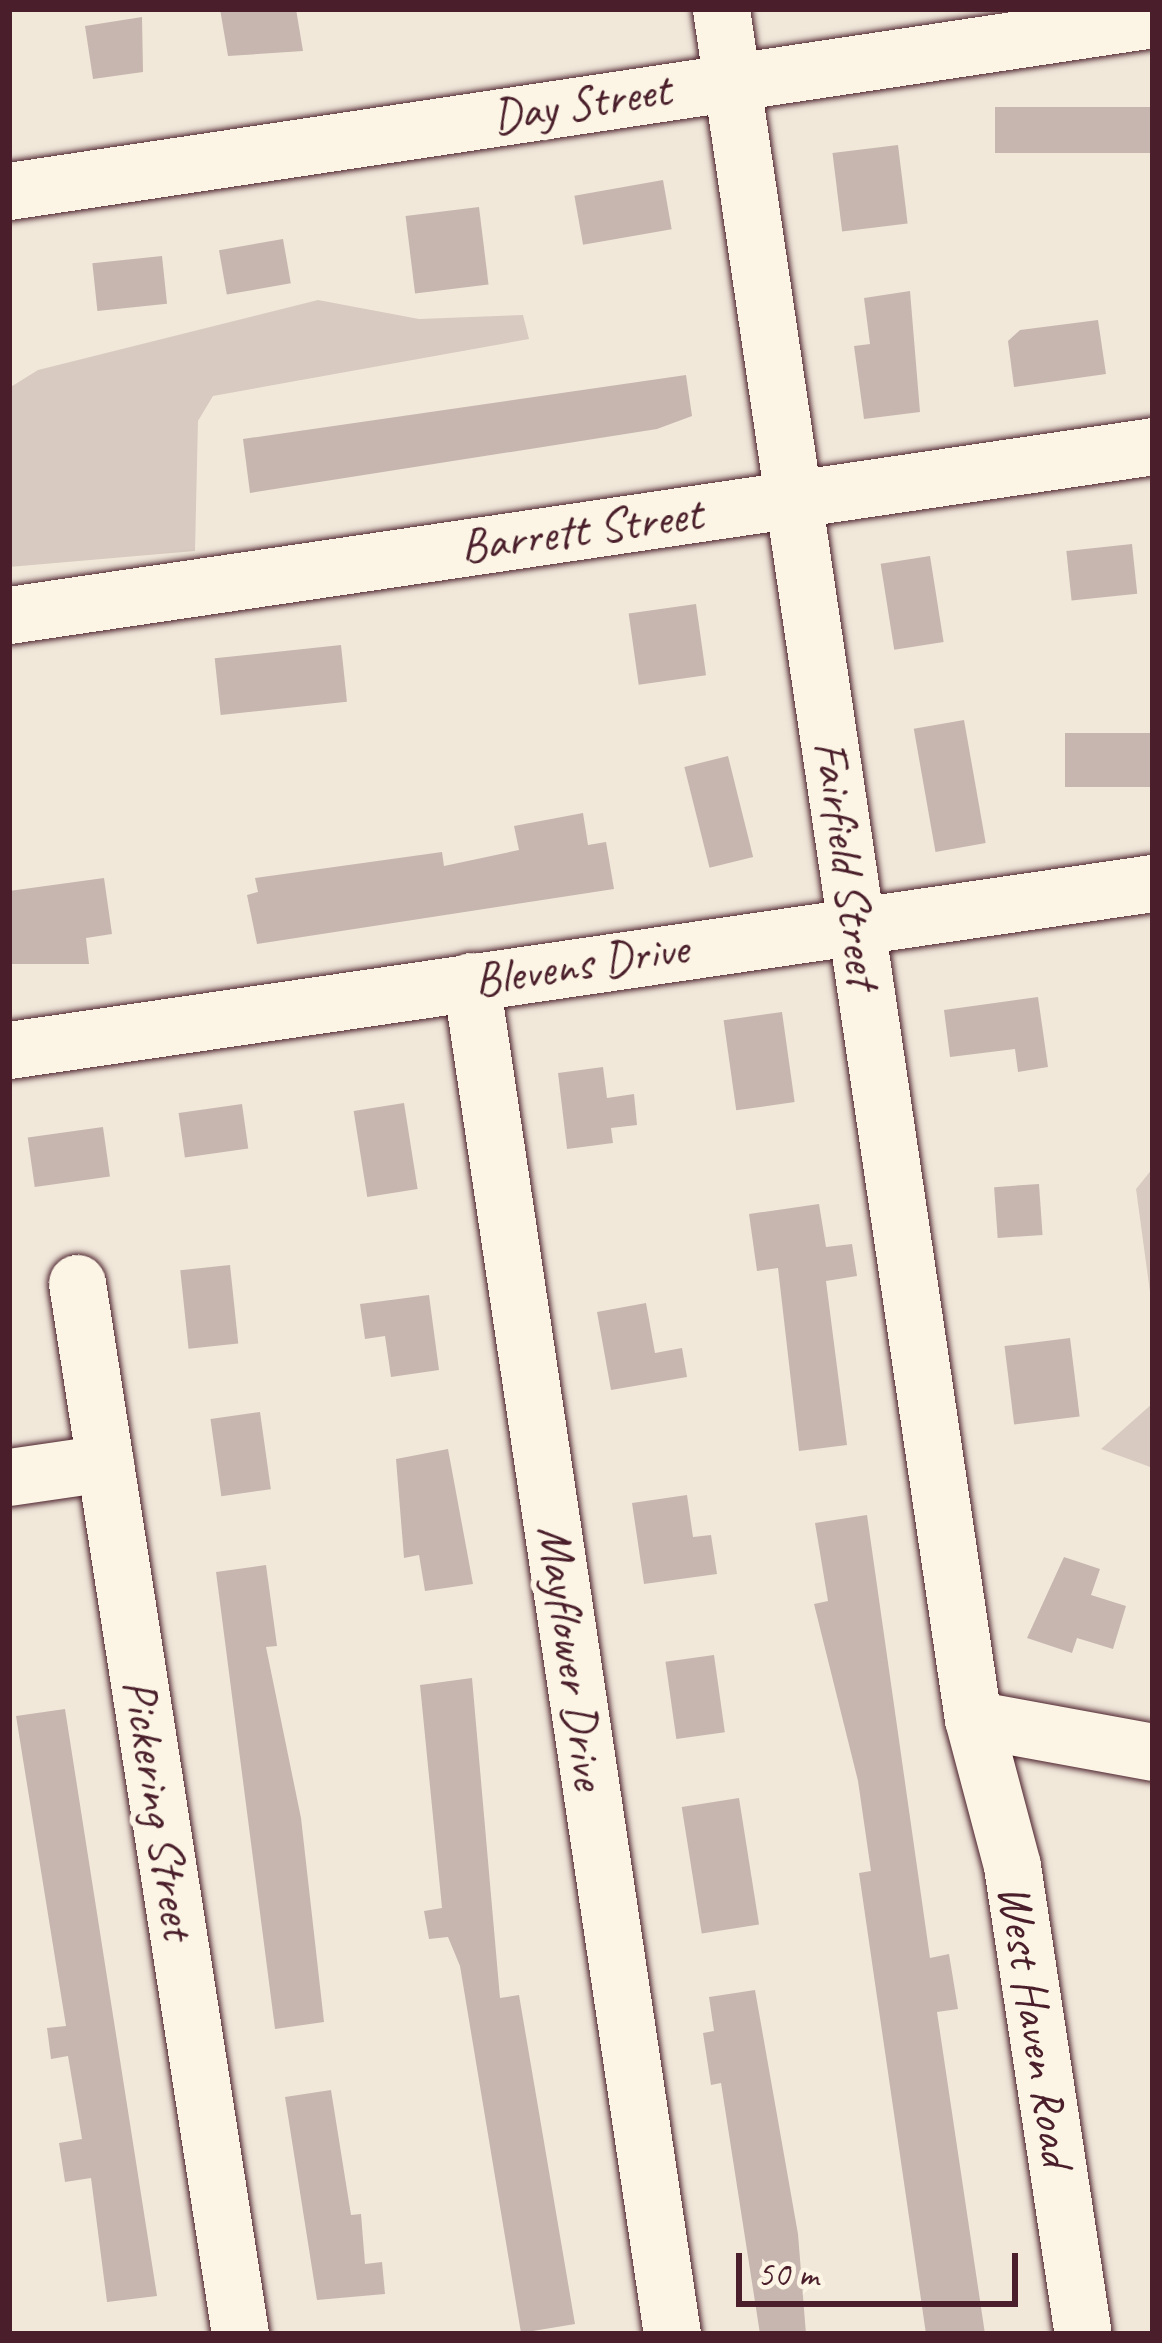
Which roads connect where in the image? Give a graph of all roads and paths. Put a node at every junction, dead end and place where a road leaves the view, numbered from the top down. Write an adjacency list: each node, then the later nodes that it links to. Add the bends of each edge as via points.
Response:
1 (721, 9): 3 (street, Fairfield Street)
2 (1153, 19): 3 (street, Day Street)
3 (731, 80): 4 (street, Day Street); 6 (street, Fairfield Street)
4 (9, 190)
5 (1153, 446): 6 (street, Barrett Street)
6 (793, 499): 7 (street, Barrett Street); 9 (street, Fairfield Street)
7 (9, 615)
8 (1153, 883): 9 (street, Blevens Drive)
9 (855, 923): 10 (street, Blevens Drive); 15 (street, Fairfield Street)
10 (471, 981): 11 (street, Blevens Drive); 18 (street, Mayflower Drive)
11 (9, 1050)
12 (77, 1283): 13 (street, Pickering Street)
13 (106, 1462): 14 (street); 17 (street, Pickering Street)
14 (9, 1477)
15 (973, 1719): 16 (street); 19 (street, West Haven Road, via 1012,1866)
16 (1153, 1751)
17 (240, 2334)
18 (672, 2334)
19 (1083, 2334)

